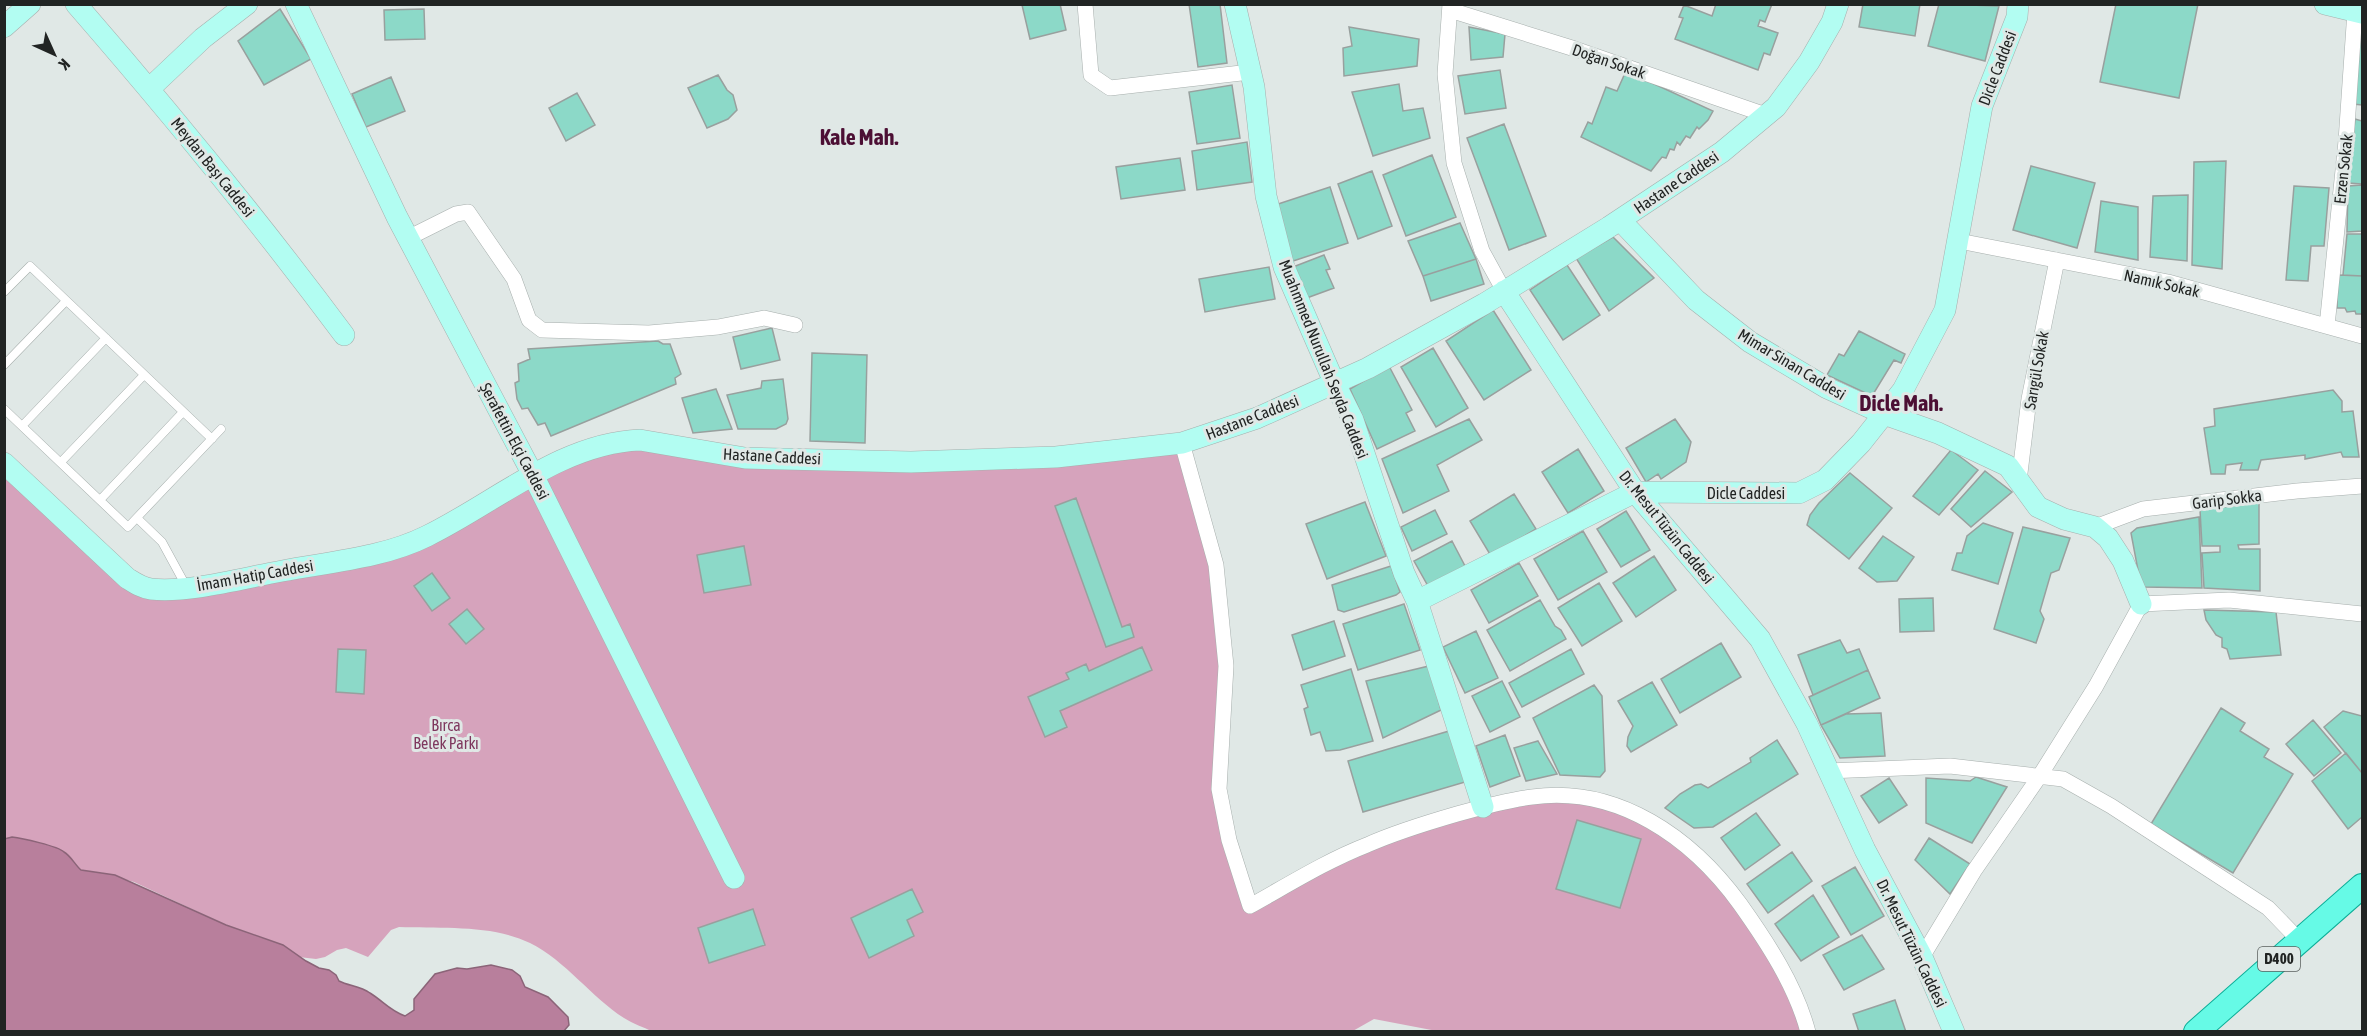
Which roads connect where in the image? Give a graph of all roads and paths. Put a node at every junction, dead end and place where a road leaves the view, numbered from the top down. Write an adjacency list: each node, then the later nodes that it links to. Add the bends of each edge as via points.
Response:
1 (30, 4): 12 (street)
2 (76, 4): 14 (street, Meydan Başı Caddesi)
3 (247, 4): 14 (street, via 203,38)
4 (296, 4): 17 (street, Şerafettin Elçi Caddesi)
5 (1084, 4): 13 (street, via 1091,75 1110,88)
6 (1235, 4): 13 (street, Muahmmed Nurullah Seyda Caddesi)
7 (1838, 4): 15 (street, Hastane Caddesi, via 1809,62)
8 (2018, 4): 18 (street, Dicle Caddesi, via 2017,17 1982,106)
9 (2325, 4): 11 (street)
10 (1450, 7): 15 (street, Doğan Sokak); 20 (street, Dr. Mesut Tüzün Caddesi, via 1445,74 1454,163 1482,251)
11 (2359, 12): 24 (street, Erzen Sokak)
12 (4, 27)
13 (1250, 72): 30 (street, Muahmmed Nurullah Seyda Caddesi, via 1266,196 1284,267)
14 (149, 89): 25 (street, Meydan Başı Caddesi)
15 (1766, 115): 16 (street, Hastane Caddesi, via 1722,152)
16 (1620, 220): 20 (street, Hastane Caddesi); 33 (street, Mimar Sinan Caddesi, via 1696,300 1750,342 1827,388)
17 (408, 238): 23 (street, via 468,212 514,279 529,320 542,330 649,333 764,318); 40 (street, Şerafettin Elçi Caddesi)
18 (1959, 241): 19 (street, Namık Sokak); 33 (street, Dicle Caddesi, via 1945,310 1903,390)
19 (2057, 260): 24 (street, Namık Sokak, via 2168,282); 41 (street, Sarıgül Sokak, via 2029,399)
20 (1504, 291): 30 (street, Hastane Caddesi, via 1368,368); 43 (street, Dr. Mesut Tüzün Caddesi)
21 (4, 292): 22 (lane, via 30,266)
22 (66, 301): 27 (lane); 28 (lane)
23 (795, 325)
24 (2327, 326): 26 (street, Namık Sokak)
25 (344, 335)
26 (2362, 336)
27 (106, 338): 29 (lane); 34 (lane)
28 (4, 365)
29 (144, 375): 32 (lane); 38 (lane)
30 (1334, 382): 37 (street, Hastane Caddesi, via 1257,418); 48 (street, Muahmmed Nurullah Seyda Caddesi, via 1353,420)
31 (4, 409): 34 (lane)
32 (183, 412): 36 (lane); 44 (lane)
33 (1884, 414): 41 (street, Mimar Sinan Caddesi, via 1938,432 2008,466); 43 (street, Dicle Caddesi, via 1826,480 1799,493)
34 (22, 426): 38 (lane)
35 (221, 429): 36 (lane)
36 (212, 439): 45 (lane)
37 (1182, 443): 40 (street, Hastane Caddesi, via 1056,457 911,462 745,458 627,440 585,452); 53 (street, via 1216,564 1226,666 1219,789 1229,840 1250,906 1365,845)
38 (61, 462): 44 (lane)
39 (4, 463): 47 (street, İmam Hatip Caddesi, via 127,578 150,589)
40 (533, 474): 47 (street, İmam Hatip Caddesi, via 464,517 381,552); 54 (street, Şerafettin Elçi Caddesi)
41 (2019, 481): 46 (street, Mimar Sinan Caddesi, via 2038,507)
42 (2362, 486): 46 (street, Garip Sokka, via 2143,509)
43 (1635, 492): 48 (street, Dicle Caddesi); 51 (street, Dr. Mesut Tüzün Caddesi, via 1760,639)
44 (100, 500): 45 (lane, via 128,527)
45 (137, 518): 47 (lane, via 162,542)
46 (2095, 528): 49 (street, via 2108,538 2123,561)
47 (187, 587)
48 (1417, 601): 53 (street, Muahmmed Nurullah Seyda Caddesi)
49 (2141, 604): 50 (street, via 2229,600); 52 (street, via 2097,686)
50 (2362, 614)
51 (1828, 771): 52 (street, via 1950,766); 57 (street, Dr. Mesut Tüzün Caddesi, via 1864,850)
52 (2039, 777): 56 (street, via 2063,779 2111,807 2268,908); 57 (street, via 1974,871)
53 (1483, 807): 58 (street, via 1534,796 1595,800 1635,813 1677,838 1725,885 1757,929 1797,997)
54 (734, 878)
55 (2362, 886): 56 (main road, D400)
56 (2300, 941): 60 (main road, D400)
57 (1922, 957): 59 (street, Dr. Mesut Tüzün Caddesi)
58 (1808, 1032)
59 (1954, 1032)
60 (2196, 1032)

